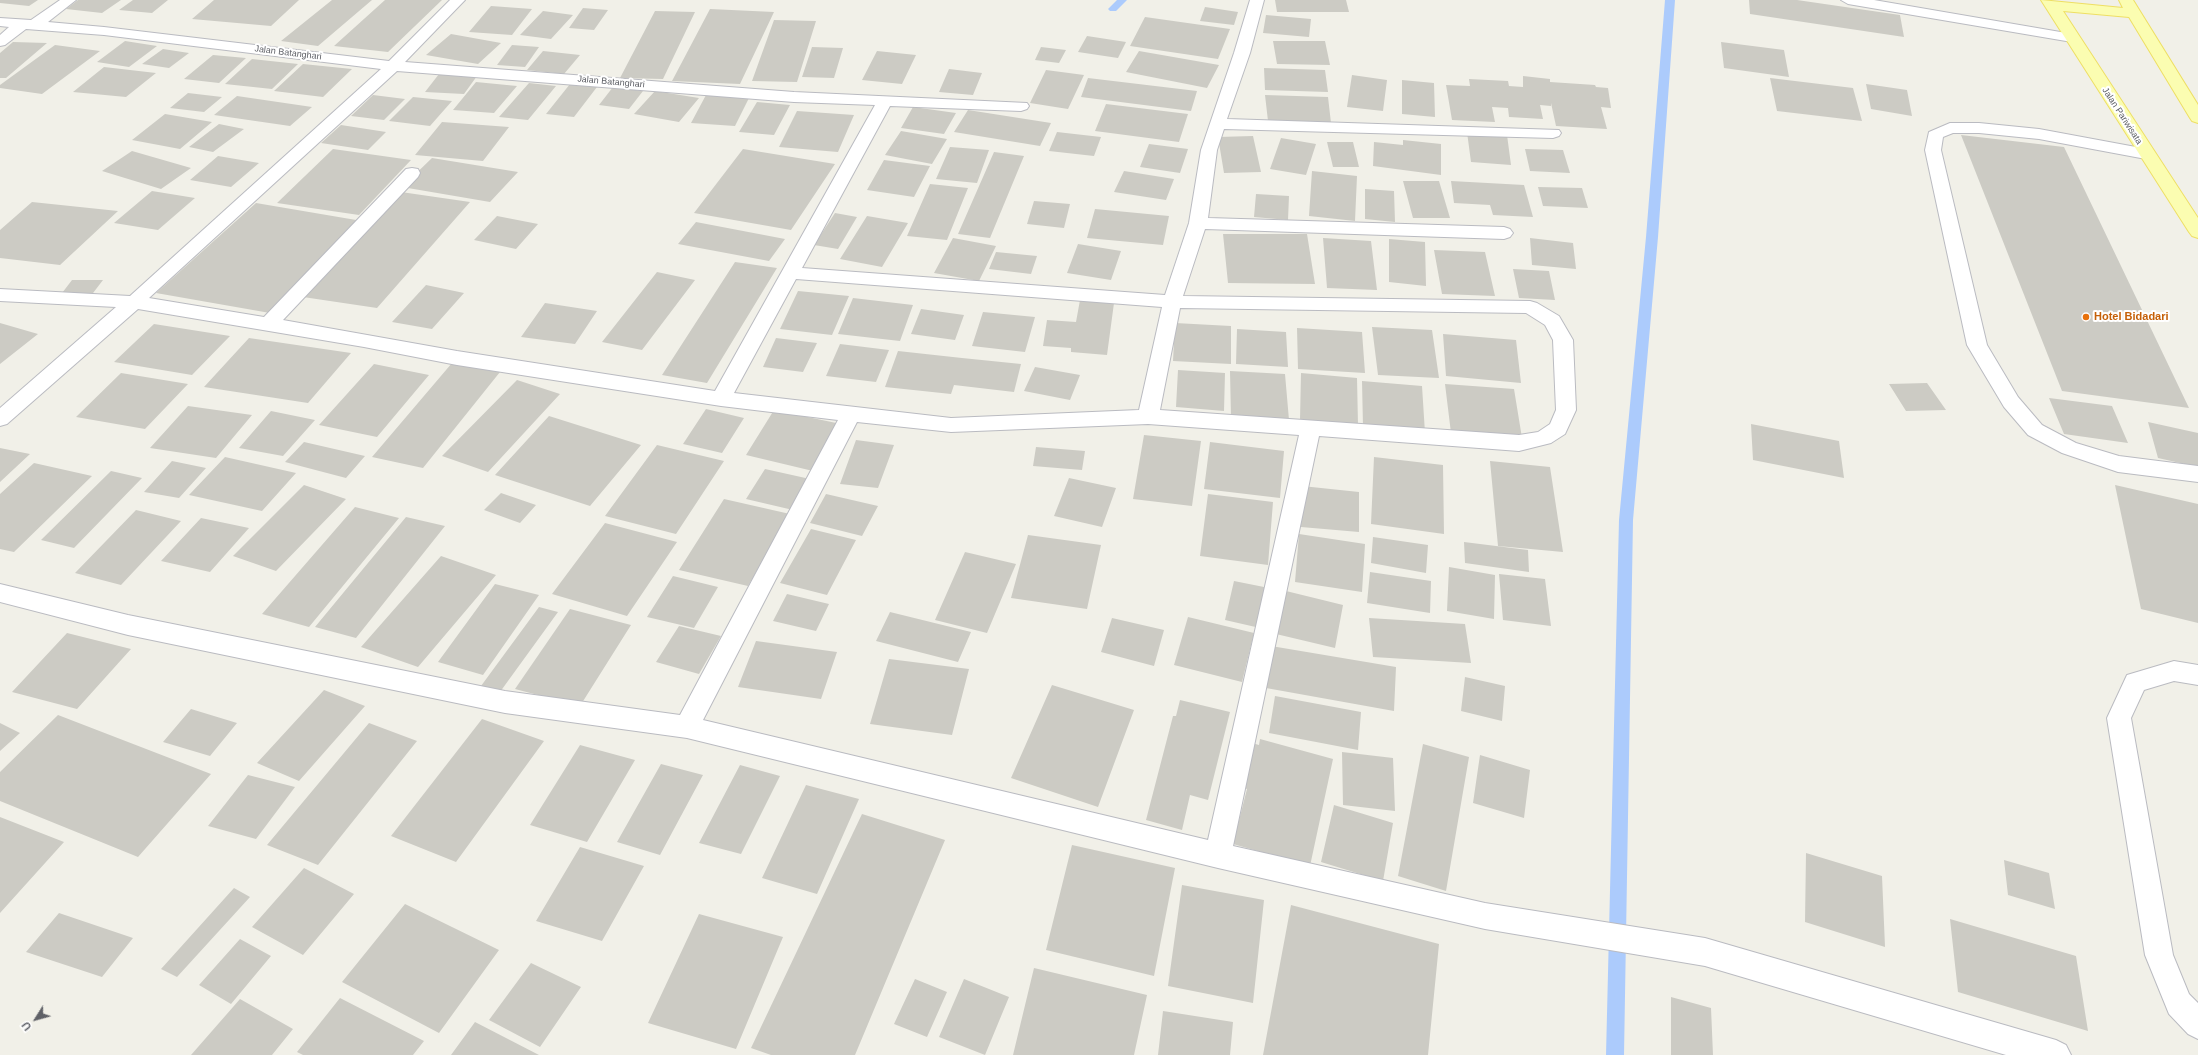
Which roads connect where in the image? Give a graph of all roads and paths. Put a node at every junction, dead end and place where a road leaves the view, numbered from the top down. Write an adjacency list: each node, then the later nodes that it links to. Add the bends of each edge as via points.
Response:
1 (69, 0): 9 (street)
2 (458, 0): 12 (street)
3 (1257, 0): 16 (street)
4 (1848, 0): 10 (street)
5 (2126, 0): 7 (main road)
6 (2050, 3): 7 (main road); 10 (main road, Jalan Pariwisata)
7 (2134, 13): 15 (main road)
8 (0, 22): 9 (street, Jalan Batanghari)
9 (26, 26): 11 (street); 12 (street, Jalan Batanghari, via 104,31)
10 (2072, 38): 18 (main road, Jalan Pariwisata)
11 (0, 42)
12 (393, 66): 13 (street, Jalan Batanghari, via 794,98); 25 (street)
13 (885, 102): 14 (street, Jalan Batanghari); 23 (street)
14 (1021, 106)
15 (2198, 118)
16 (1217, 124): 17 (street); 20 (street, via 1209,150)
17 (1553, 133)
18 (2146, 154): 21 (main road, Jalan Pariwisata); 33 (street, via 2039,134 1979,128 1950,128 1935,135 1933,150 1978,345 2011,402 2035,430 2069,448 2118,464)
19 (412, 173): 27 (street)
20 (1198, 223): 22 (street); 26 (street)
21 (2198, 232)
22 (1504, 233)
23 (791, 273): 26 (street); 28 (street)
24 (0, 295): 25 (street)
25 (134, 302): 27 (street); 31 (street)
26 (1172, 302): 30 (street); 32 (street, via 1530,307 1552,321 1563,340 1566,410 1558,429 1544,438 1519,442)
27 (269, 323): 28 (street, via 457,358)
28 (721, 399): 29 (street)
29 (851, 414): 30 (street, via 951,425); 36 (street)
30 (1148, 417): 32 (street)
31 (0, 419)
32 (1311, 428): 37 (street)
33 (2198, 474)
34 (0, 594): 36 (street, via 128,625 506,702)
35 (2198, 675): 38 (street, via 2174,671 2136,682 2119,718 2159,955 2179,1004)
36 (687, 727): 37 (street)
37 (1218, 855): 39 (street, via 1485,916 1705,952)
38 (2198, 1024)
39 (2056, 1055)

